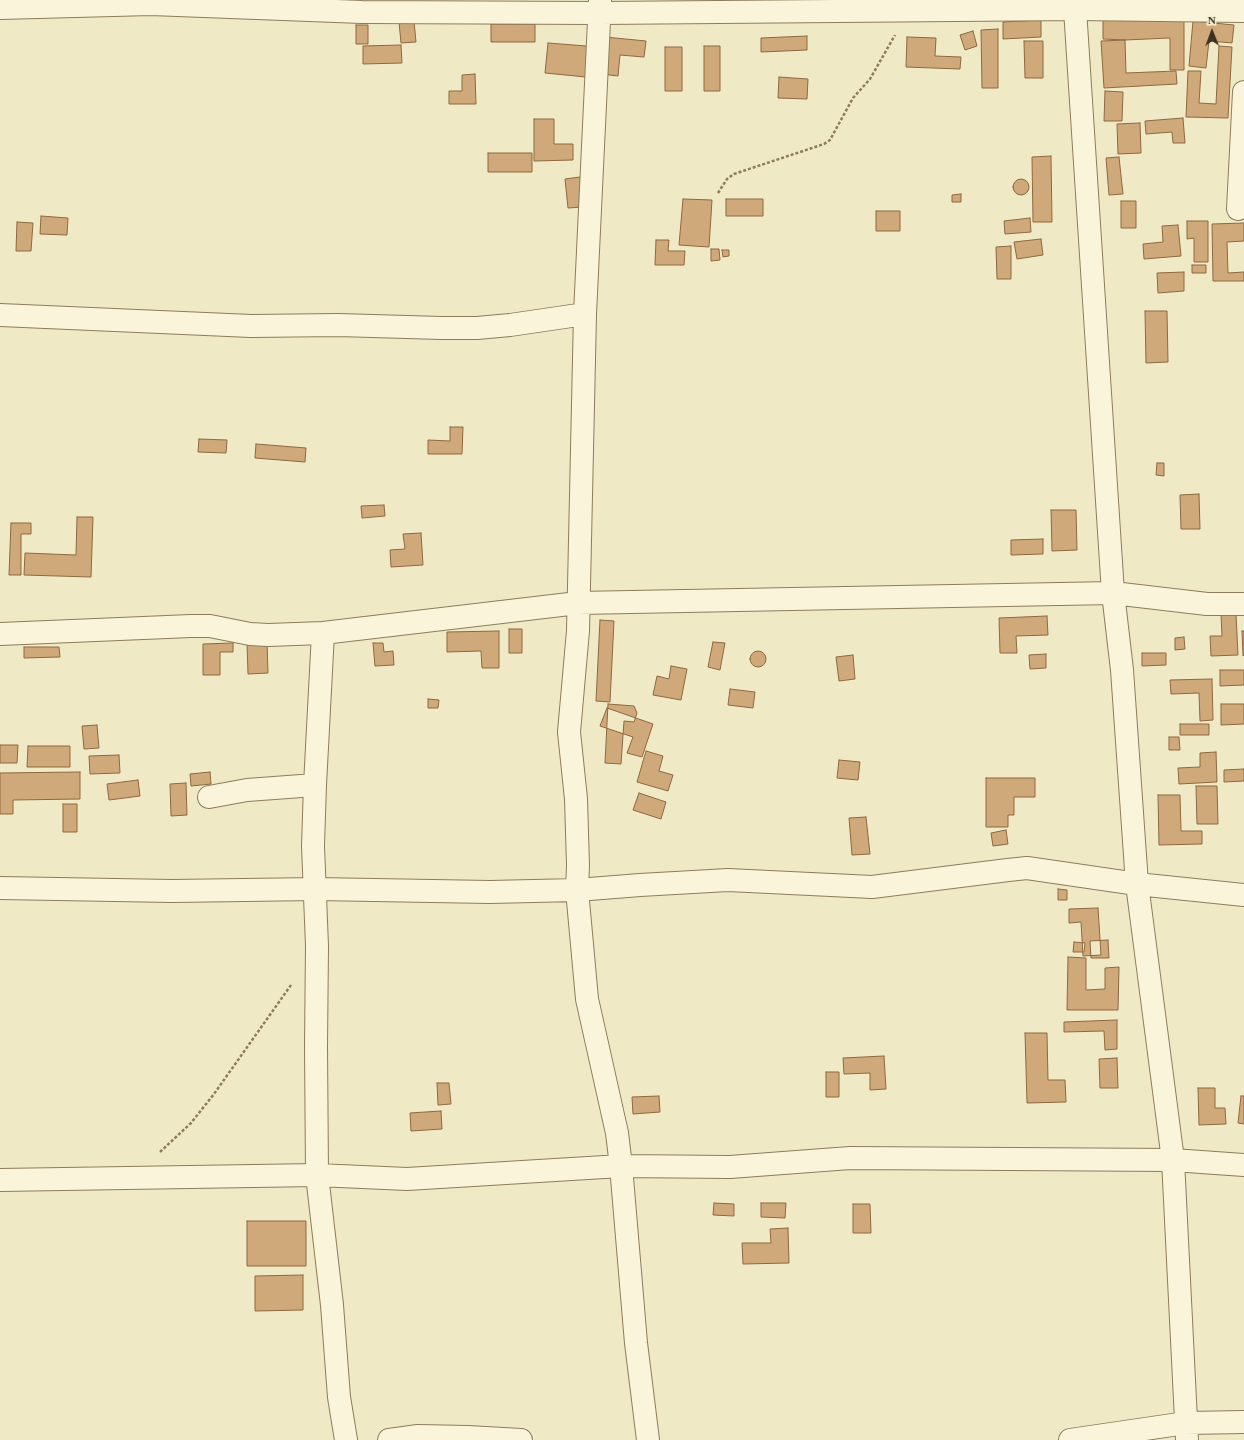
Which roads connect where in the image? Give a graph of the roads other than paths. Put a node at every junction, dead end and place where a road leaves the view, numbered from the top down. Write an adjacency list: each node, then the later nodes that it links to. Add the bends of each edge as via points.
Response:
1 (1075, 4): 2 (street, via 908,10); 4 (street); 9 (street)
2 (600, 7): 3 (street, via 362,12 151,4); 7 (street)
3 (0, 8)
4 (1244, 11)
5 (1244, 92): 6 (street)
6 (1238, 209)
7 (586, 314): 8 (street, via 477,328 251,326); 10 (street)
8 (0, 316)
9 (1113, 593): 10 (street); 11 (street, via 1207,604); 16 (street, via 1122,670)
10 (578, 603): 12 (street); 19 (street, via 578,632 569,732 576,799)
11 (1244, 604)
12 (323, 633): 13 (street, via 268,635 210,626 191,626); 14 (street)
13 (0, 634)
14 (315, 785): 15 (street, via 247,790); 18 (street, via 313,846)
15 (209, 797)
16 (1137, 884): 19 (street, via 1027,868 872,888 728,880); 20 (street); 21 (street)
17 (0, 888): 18 (street, via 172,891)
18 (316, 889): 19 (street, via 490,892); 24 (street)
19 (576, 890): 23 (street, via 587,999 611,1106)
20 (1244, 895)
21 (1173, 1160): 22 (street); 23 (street, via 850,1158 717,1167); 27 (street)
22 (1244, 1165)
23 (621, 1166): 24 (street, via 407,1179); 31 (street, via 636,1343)
24 (317, 1175): 25 (street); 28 (street, via 332,1305 339,1397)
25 (0, 1180)
26 (1244, 1422): 27 (street)
27 (1186, 1432): 32 (street)
28 (346, 1440)
29 (389, 1440): 30 (street, via 418,1436)
30 (521, 1440)
31 (648, 1440)
32 (1070, 1440)

